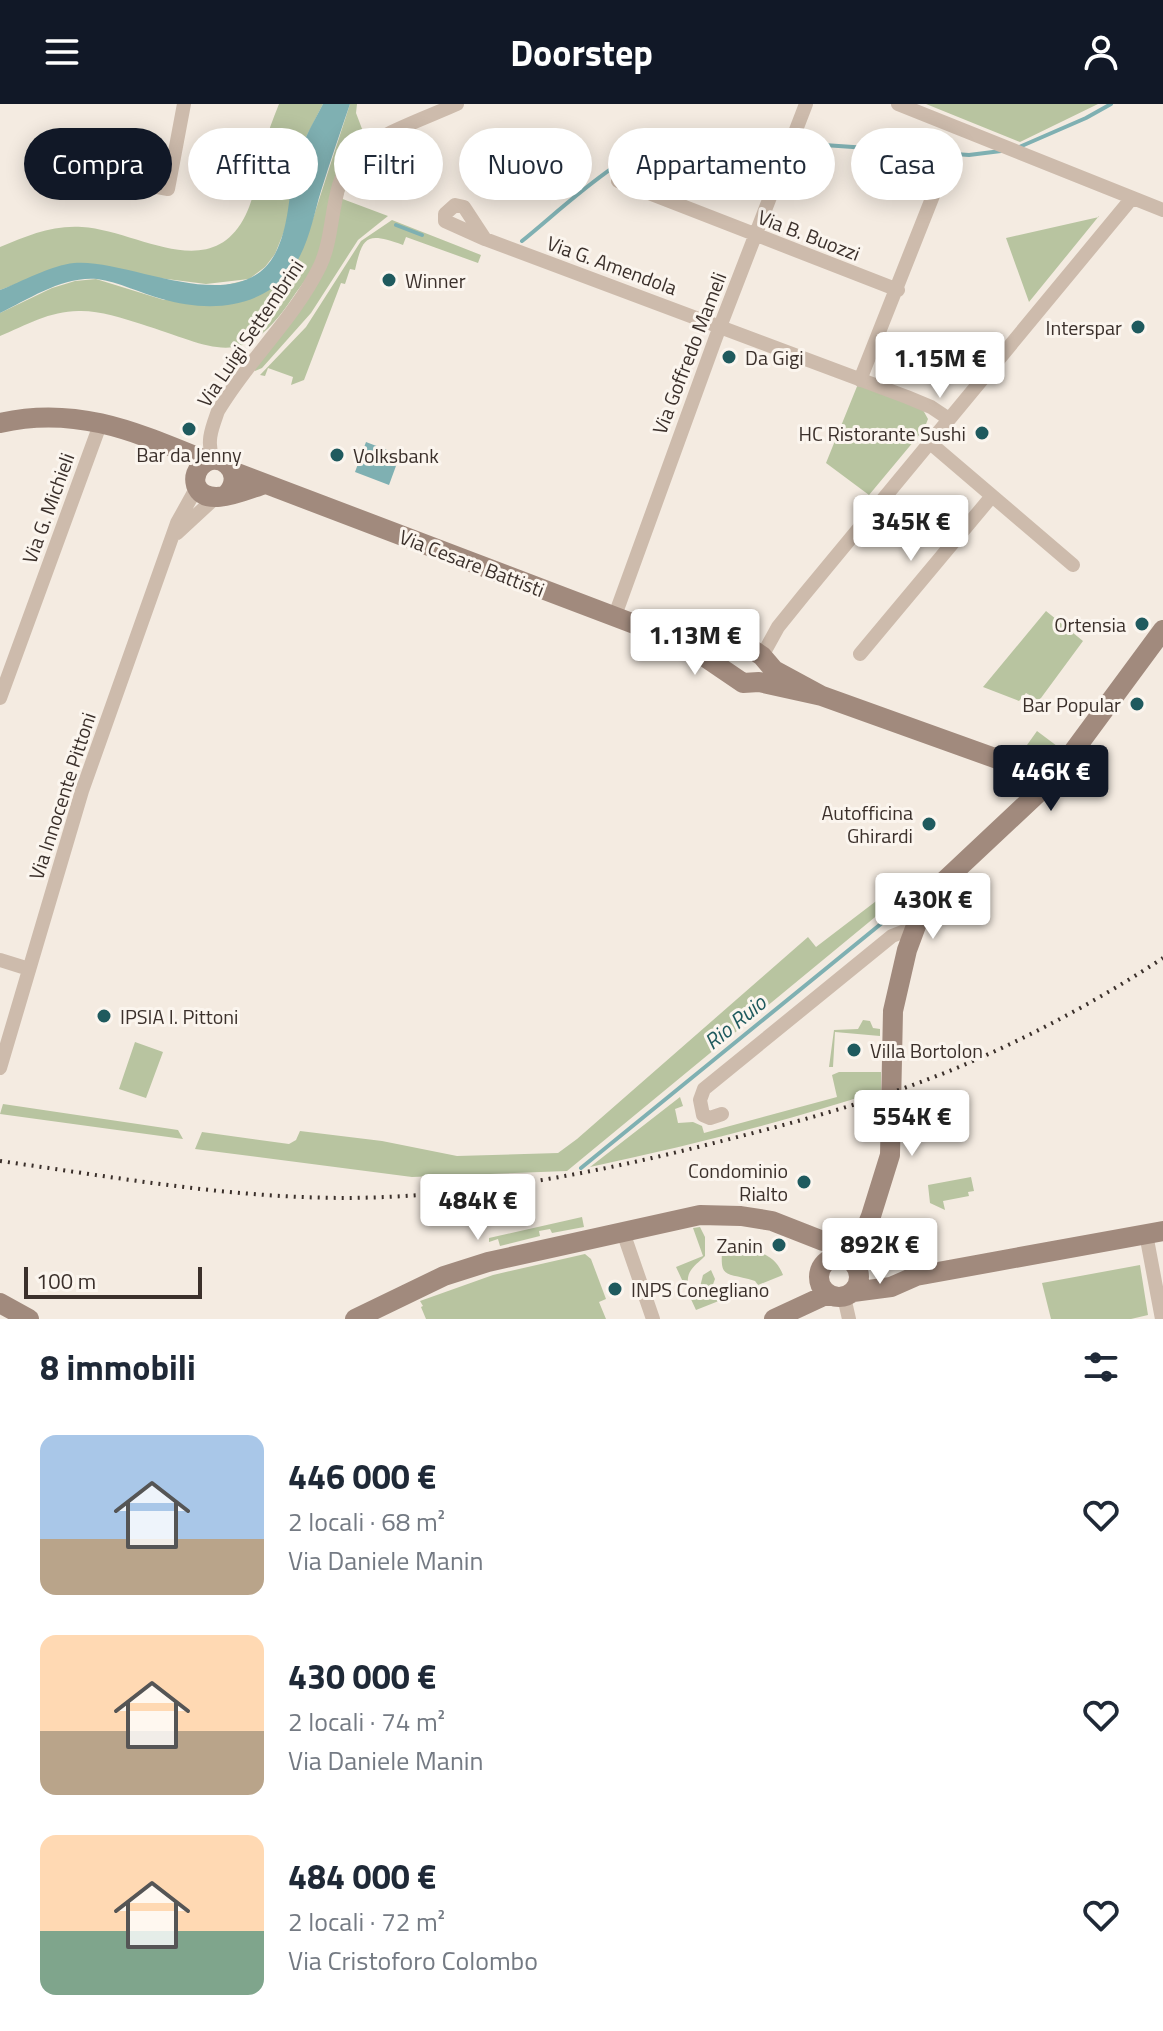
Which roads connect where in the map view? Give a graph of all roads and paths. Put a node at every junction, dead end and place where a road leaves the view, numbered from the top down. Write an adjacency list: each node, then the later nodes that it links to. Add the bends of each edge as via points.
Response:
1 (184, 104): 5 (street)
2 (457, 104): 19 (street, Via Luigi Settembrini, via 355,154 343,176 321,263 218,411)
3 (806, 104): 10 (street, Via Goffredo Mameli)
4 (898, 104): 6 (street)
5 (172, 168)
6 (1132, 198): 9 (street); 15 (street)
7 (665, 200): 10 (street, Via B. Buozzi)
8 (932, 200): 12 (street)
9 (1163, 210)
10 (755, 236): 12 (street, Via B. Buozzi); 13 (street, Via Goffredo Mameli)
11 (485, 239): 13 (street, Via G. Amendola)
12 (898, 290): 14 (street)
13 (720, 326): 14 (street, Via G. Amendola); 26 (street, Via Goffredo Mameli)
14 (860, 380): 15 (street, Via G. Amendola)
15 (949, 419): 18 (street)
16 (101, 422): 17 (street, via 51,417); 19 (street, via 178,450); 31 (street, Via G. Michieli)
17 (0, 423)
18 (929, 442): 23 (street); 30 (street)
19 (203, 470): 20 (street, via 224,462); 22 (street, via 204,495); 24 (street, Via Innocente Pittoni)
20 (232, 471): 21 (street, Via Cesare Battisti); 22 (street, via 234,483)
21 (265, 484): 22 (street); 26 (street, Via Cesare Battisti)
22 (221, 496): 24 (street, Via Innocente Pittoni)
23 (992, 496): 25 (street); 29 (street)
24 (171, 539): 39 (street, Via Innocente Pittoni, via 82,791)
25 (1073, 565)
26 (614, 618): 28 (street, Via Cesare Battisti)
27 (1163, 630): 33 (street)
28 (679, 641): 30 (street, Via Cesare Battisti); 30 (street, Via Cesare Battisti, via 743,683)
29 (860, 654)
30 (755, 660): 32 (street, Via Cesare Battisti, via 822,696)
31 (0, 698)
32 (1007, 764): 33 (street, Via Cesare Battisti); 34 (street, via 1023,793)
33 (1053, 779): 34 (street)
34 (1017, 816): 35 (street, via 940,885)
35 (915, 927): 36 (street); 37 (street, via 896,933)
36 (907, 950): 37 (street); 42 (street, via 891,1032 892,1143)
37 (875, 951): 41 (street, via 704,1089 703,1115)
38 (0, 960): 39 (street)
39 (29, 969): 40 (street, Via Innocente Pittoni)
40 (0, 1068)
41 (722, 1114)
42 (879, 1192): 45 (street); 47 (street)
43 (755, 1218): 44 (street, via 700,1215); 45 (street, via 834,1243); 47 (street)
44 (623, 1232): 52 (street, via 488,1262); 53 (street)
45 (854, 1232): 47 (street)
46 (1158, 1236): 48 (street); 56 (street)
47 (843, 1263): 48 (street, via 872,1276); 49 (street, via 859,1279); 49 (street, via 819,1274 819,1281)
48 (916, 1276): 49 (street, via 891,1287)
49 (841, 1294): 54 (street); 55 (street)
50 (0, 1303): 51 (street)
51 (29, 1319)
52 (355, 1319)
53 (653, 1319)
54 (774, 1319)
55 (849, 1319)
56 (1162, 1319)

